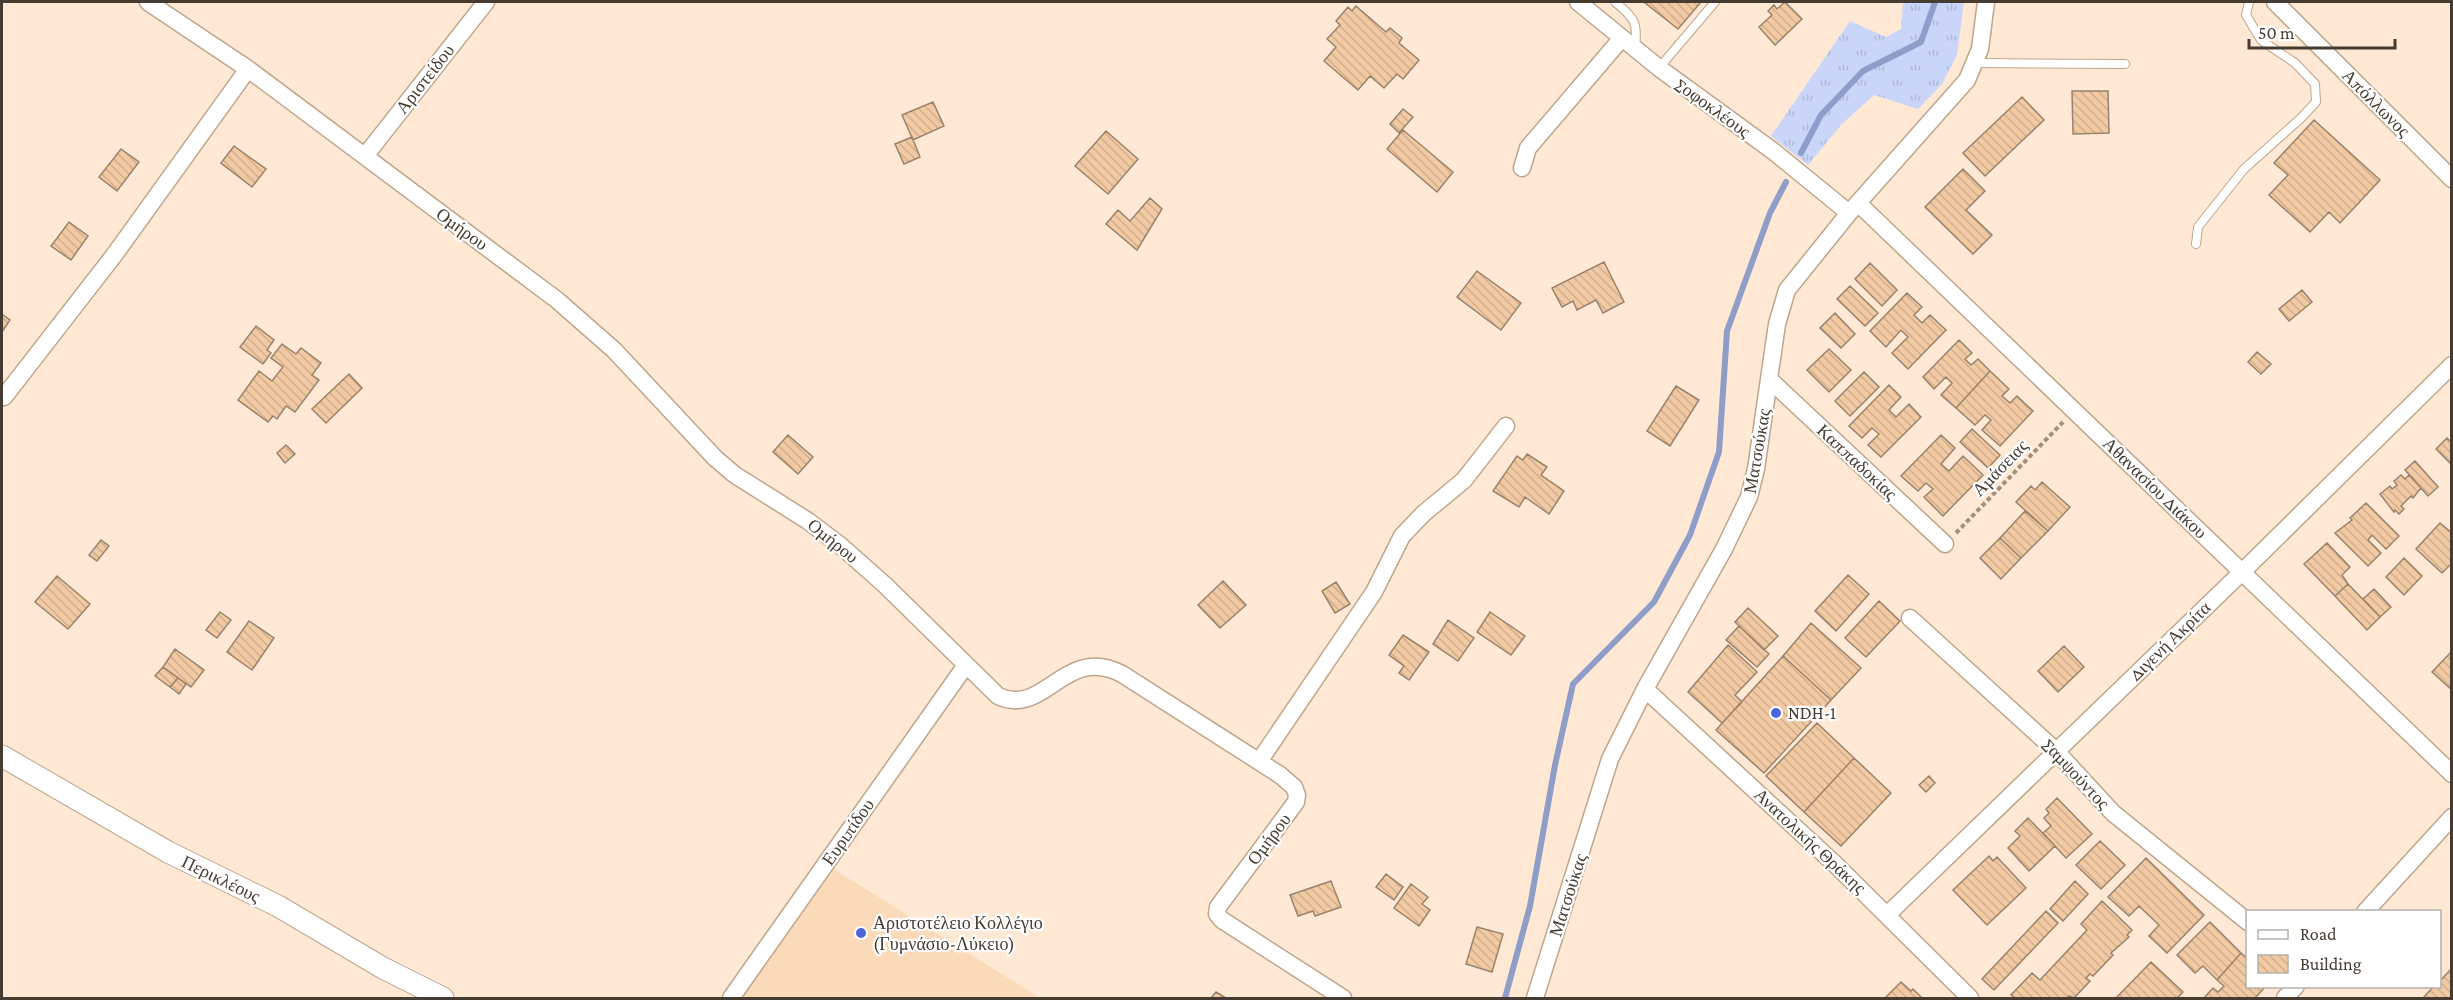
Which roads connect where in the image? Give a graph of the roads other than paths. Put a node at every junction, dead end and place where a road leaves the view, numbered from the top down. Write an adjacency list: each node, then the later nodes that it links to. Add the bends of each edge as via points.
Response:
1 (148, 2): 14 (street, Ομήρου)
2 (486, 2): 15 (street, Αριστείδου)
3 (1578, 2): 9 (street, Σοφοκλέους)
4 (1615, 2): 10 (lane, via 1635,22)
5 (1714, 2): 13 (lane)
6 (1986, 2): 11 (street, Ματσούκας)
7 (2249, 2): 19 (lane, via 2246,15 2261,40 2295,63 2315,84 2316,102 2244,169 2198,227)
8 (2275, 2): 17 (street, Απόλλωνος)
9 (1622, 38): 10 (street, Σοφοκλέους); 16 (street, via 1528,148)
10 (1635, 49): 13 (street, Σοφοκλέους)
11 (1976, 63): 12 (lane); 18 (street, Ματσούκας, via 1960,90)
12 (2126, 64)
13 (1659, 68): 18 (street, Σοφοκλέους)
14 (248, 69): 15 (street, Ομήρου); 22 (street, via 115,254)
15 (365, 156): 27 (street, Ομήρου, via 587,326 720,463 841,546)
16 (1522, 168)
17 (2451, 178)
18 (1854, 208): 21 (street, Ματσούκας, via 1787,291 1777,324); 25 (street, Αθανασίου Διάκου)
19 (2196, 244)
20 (2451, 365): 25 (street, Διγενή Ακρίτα)
21 (1769, 379): 24 (street, Καππαδοκίας); 28 (street, Ματσούκας, via 1756,470 1744,510)
22 (4, 397)
23 (1506, 426): 31 (street, via 1464,480 1402,536 1374,592)
24 (1945, 544)
25 (2242, 572): 29 (street, Διγενή Ακρίτα); 32 (street, Αθανασίου Διάκου)
26 (1910, 618): 29 (street, Σαμψούντος)
27 (966, 665): 31 (street, Ομήρου, via 998,696 1018,701 1034,696 1075,670 1107,667); 38 (street, Ευριπίδου)
28 (1645, 689): 35 (street, Ανατολικής Θράκης); 40 (street, Ματσούκας, via 1611,759)
29 (2055, 750): 35 (street, Διγενή Ακρίτα); 36 (street, Σαμψούντος, via 2113,813)
30 (2, 756): 37 (street, Περικλέους, via 168,852 278,906)
31 (1260, 760): 39 (street, Ομήρου, via 1290,783 1297,798 1218,907 1217,914)
32 (2451, 774)
33 (2451, 818): 34 (street)
34 (2367, 910)
35 (1887, 915): 41 (street, Ανατολικής Θράκης)
36 (2246, 921)
37 (443, 999)
38 (731, 999)
39 (1343, 999)
40 (1534, 999)
41 (1970, 999)

